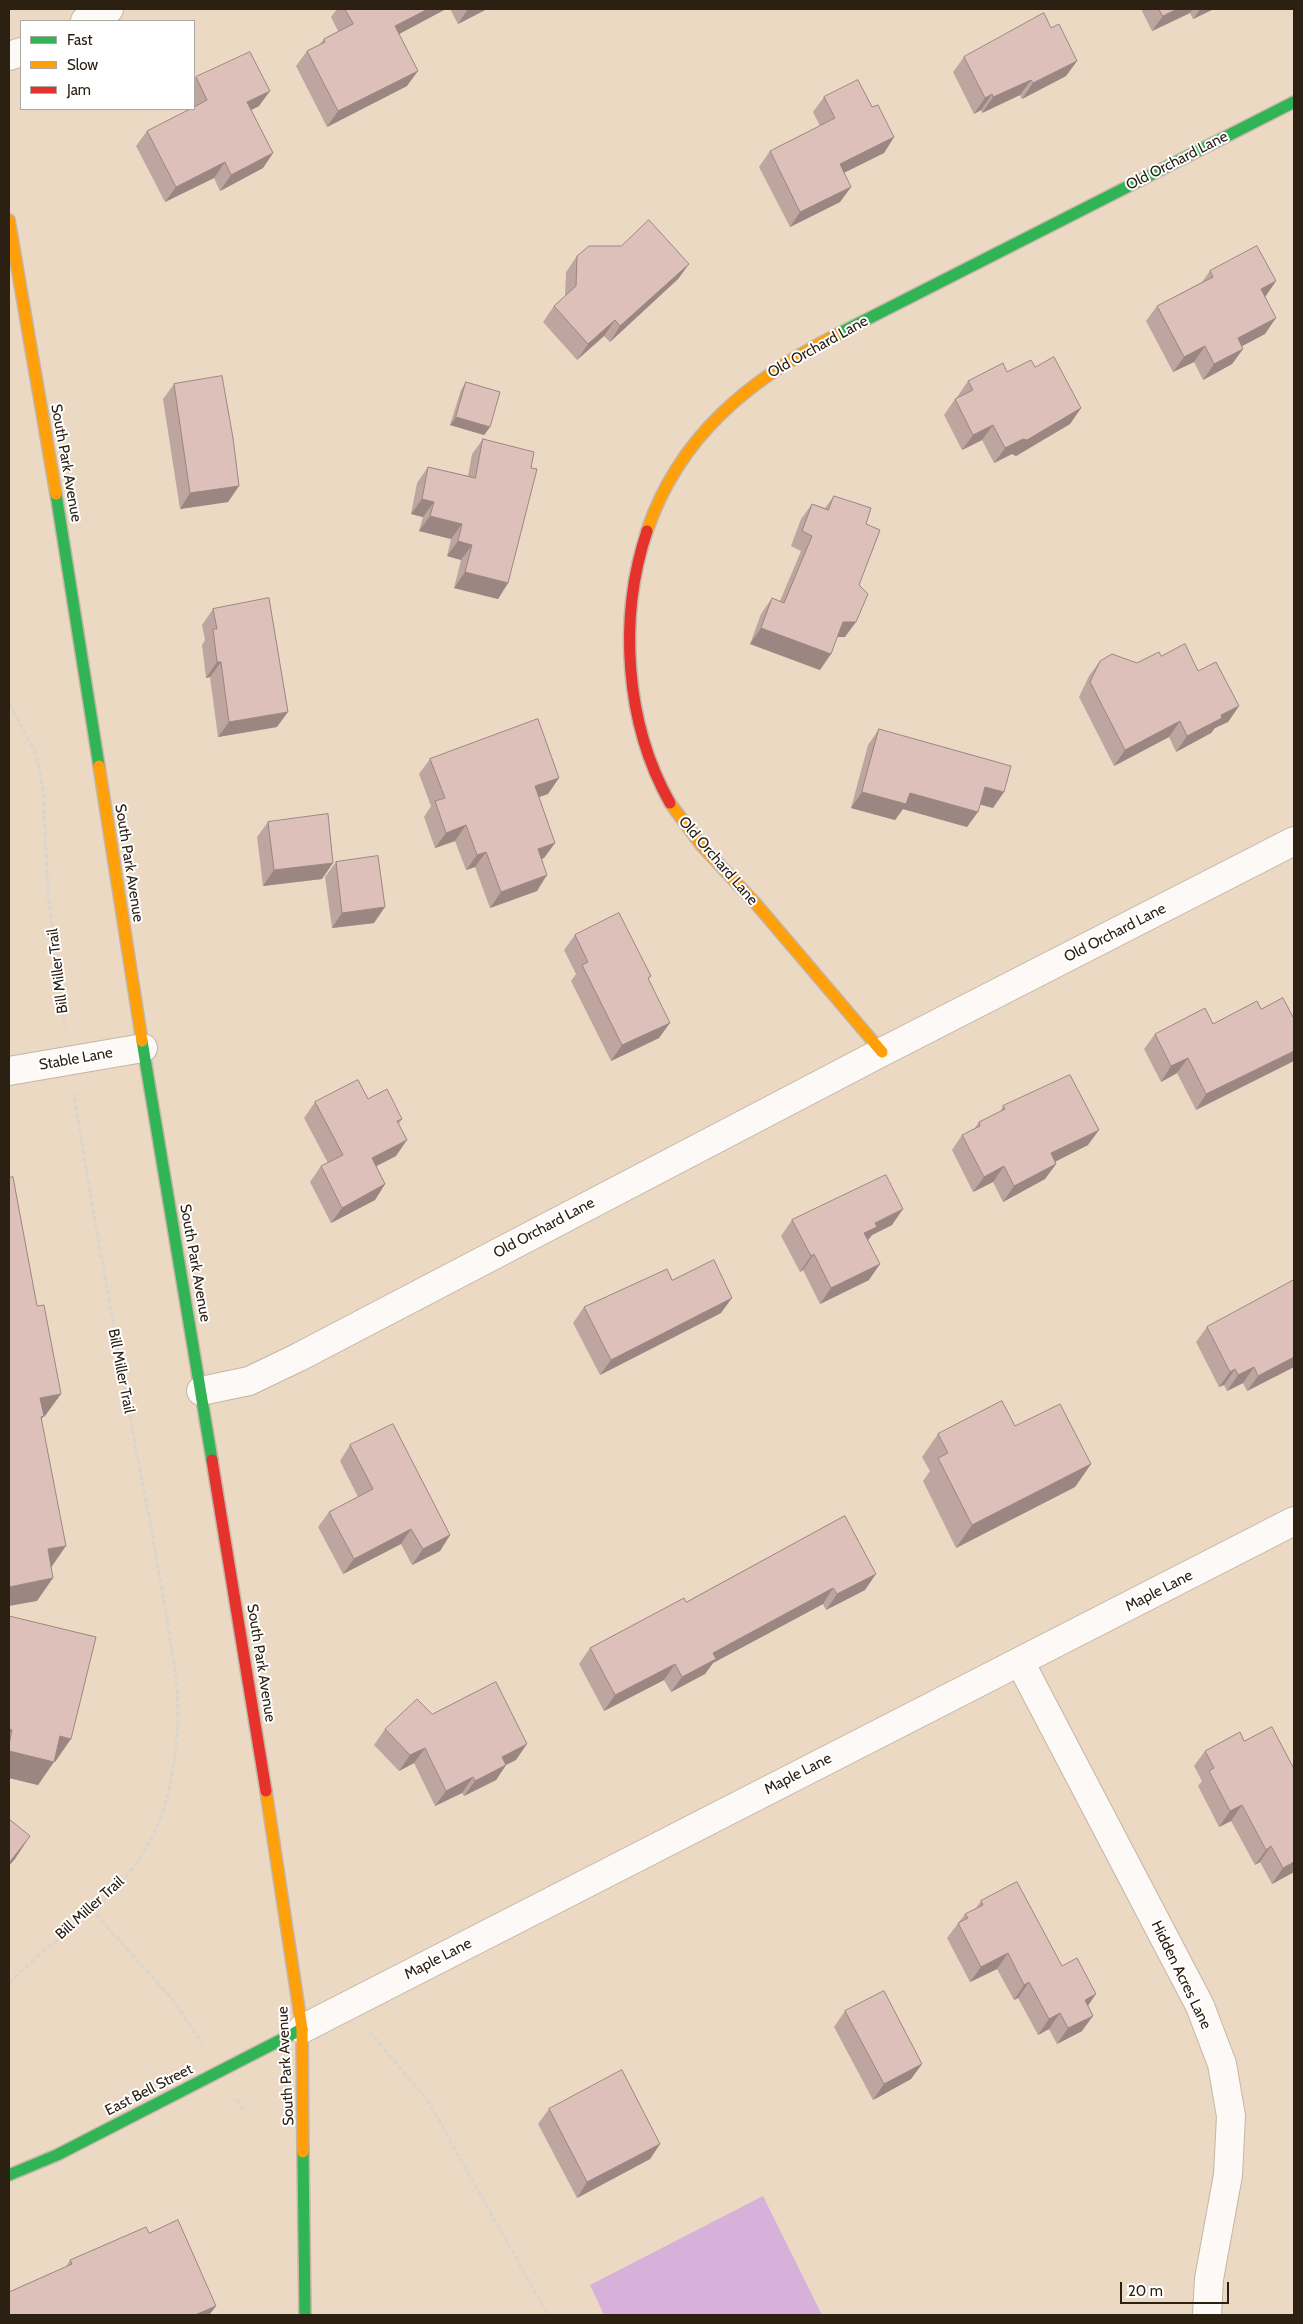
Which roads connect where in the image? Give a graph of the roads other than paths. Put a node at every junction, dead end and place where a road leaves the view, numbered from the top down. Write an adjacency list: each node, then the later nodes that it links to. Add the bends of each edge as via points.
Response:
1 (109, 9): 2 (street)
2 (86, 20)
3 (1294, 102): 7 (main road, Old Orchard Lane, via 813,346 769,373 742,393 694,444 667,487 646,530 632,592 630,653 632,694 642,736 656,772 672,806 691,834)
4 (9, 220): 6 (main road, South Park Avenue, via 67,558)
5 (1294, 842): 7 (street, Old Orchard Lane)
6 (143, 1048): 8 (street, Stable Lane); 9 (main road, South Park Avenue)
7 (882, 1052): 9 (street, Old Orchard Lane, via 299,1357 250,1381)
8 (9, 1071)
9 (201, 1391): 12 (main road, South Park Avenue)
10 (1294, 1521): 11 (street, Maple Lane)
11 (1020, 1662): 12 (street, Maple Lane); 15 (street, Hidden Acres Lane, via 1200,2006 1222,2064 1231,2116 1228,2176 1209,2280)
12 (302, 2029): 13 (main road, East Bell Street, via 57,2155); 14 (main road, South Park Avenue)
13 (9, 2176)
14 (305, 2315)
15 (1207, 2315)

